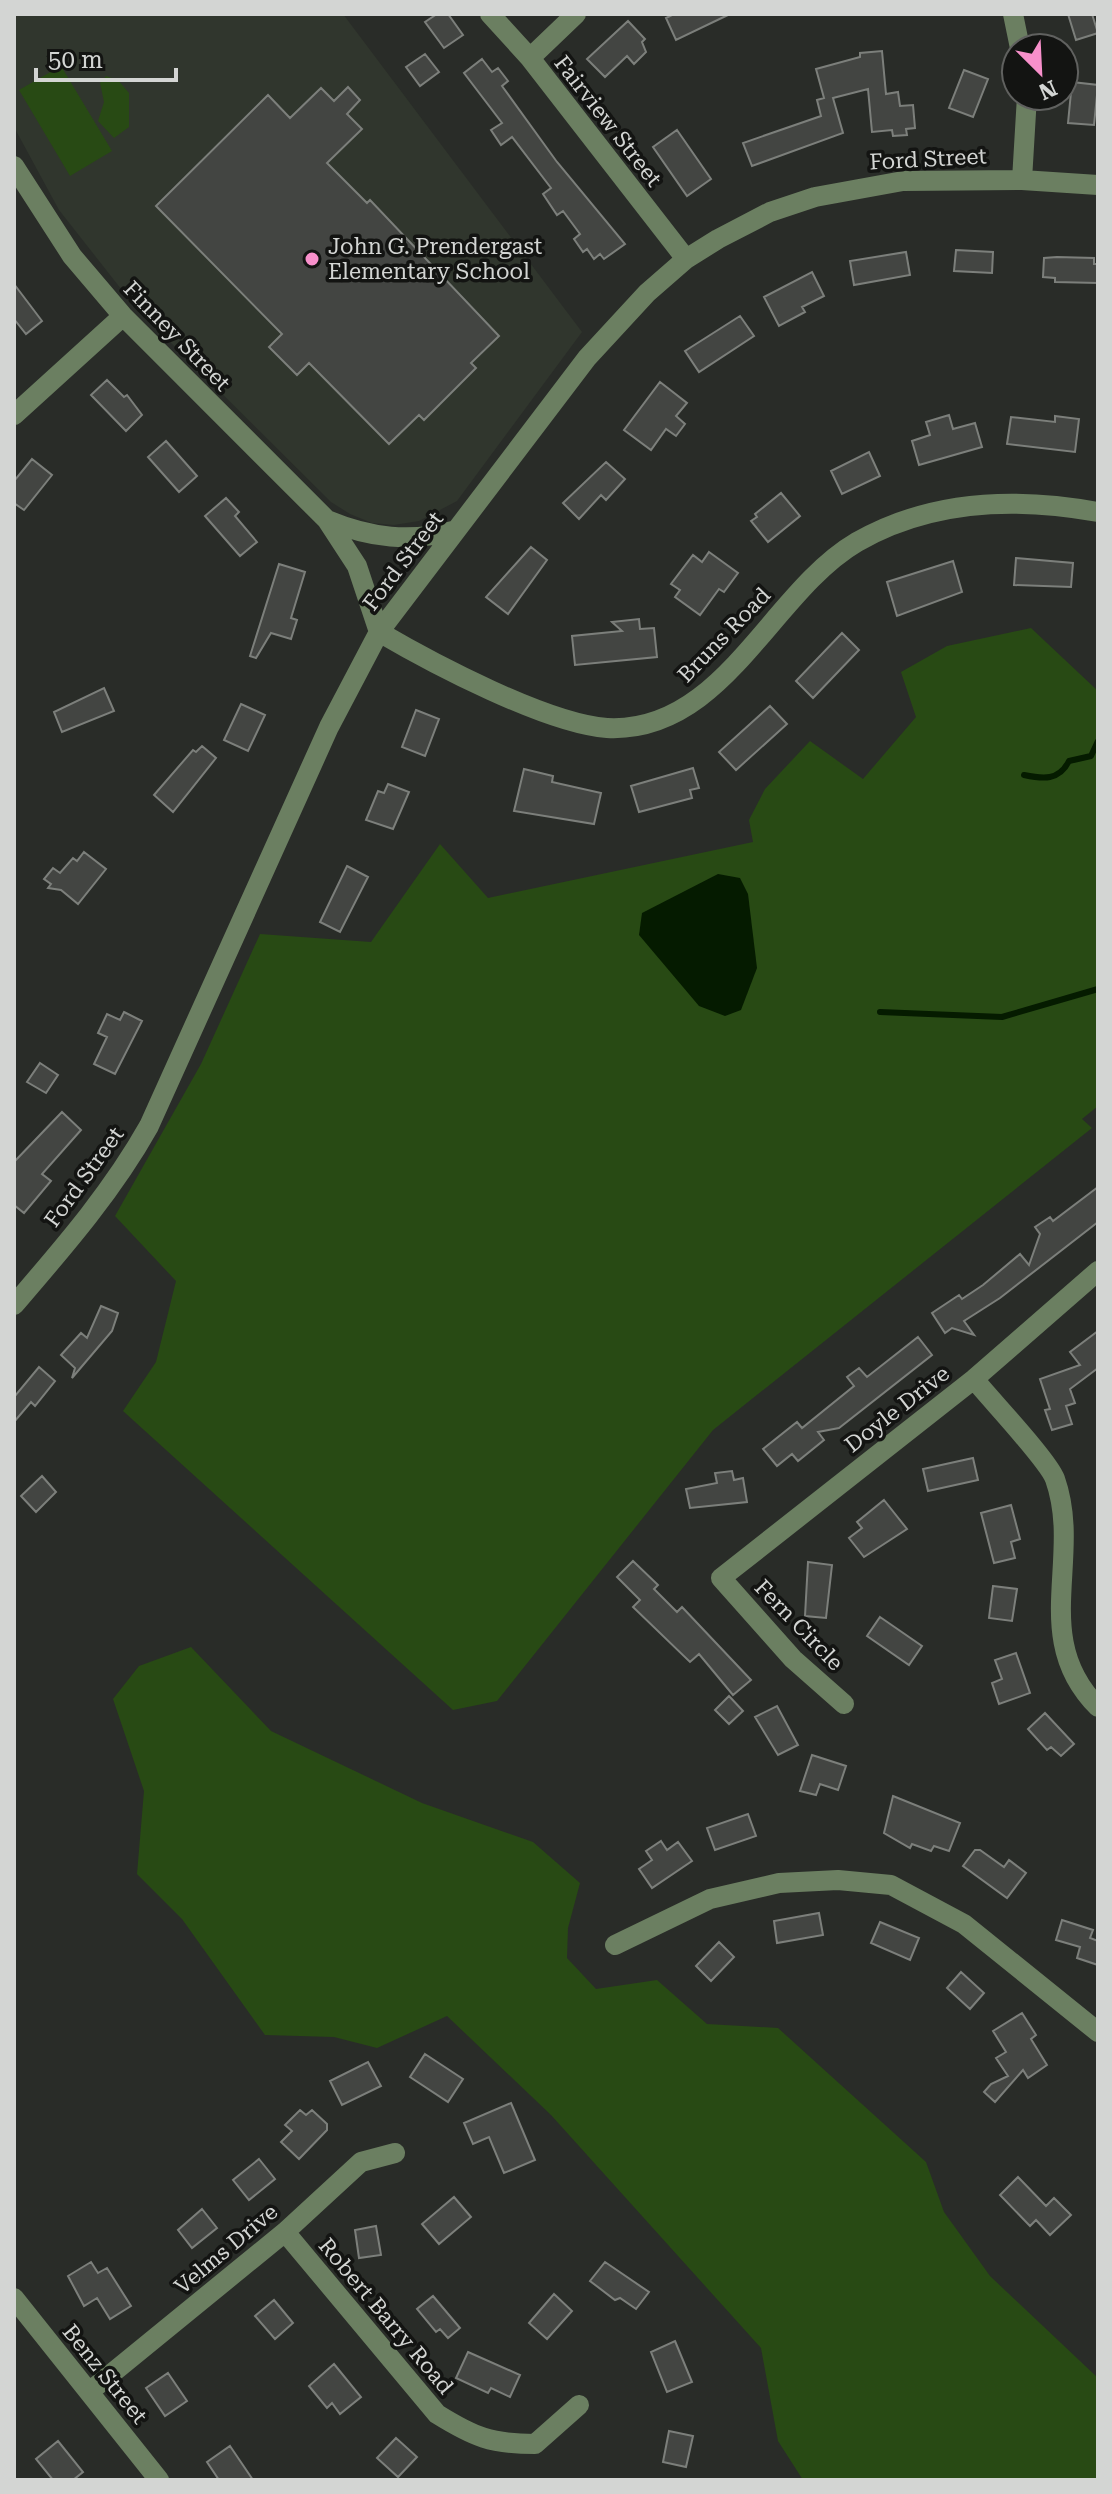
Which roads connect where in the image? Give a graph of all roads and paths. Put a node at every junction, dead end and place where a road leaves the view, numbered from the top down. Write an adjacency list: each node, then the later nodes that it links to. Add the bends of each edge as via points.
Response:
1 (490, 14): 3 (street, Fairview Street)
2 (576, 14): 3 (street)
3 (530, 58): 8 (street, Fairview Street)
4 (1026, 112): 6 (street)
5 (14, 166): 9 (street, Finney Street, via 72,256)
6 (1022, 180): 7 (street, Ford Street); 8 (street, Ford Street, via 903,181 852,188 770,212)
7 (1098, 185)
8 (686, 259): 13 (street, Ford Street, via 587,358)
9 (123, 316): 10 (street); 12 (street, Finney Street)
10 (14, 415)
11 (1098, 512): 14 (street, Bruns Road, via 996,501 945,509 884,530 856,543 808,581 705,693 659,719 629,727 579,723 507,697)
12 (327, 520): 13 (street, Finney Street, via 380,537 430,537); 14 (street, Finney Street, via 357,566)
13 (456, 530): 14 (street, Ford Street)
14 (379, 632): 16 (street, Ford Street, via 329,727 149,1126 91,1215)
15 (1098, 1271): 17 (street, Doyle Drive)
16 (14, 1305)
17 (974, 1379): 18 (street, Doyle Drive); 20 (street, via 1054,1477 1066,1536 1059,1601 1065,1651 1080,1689)
18 (721, 1578): 19 (street, Fern Circle, via 793,1659)
19 (844, 1704)
20 (1098, 1707)
21 (615, 1945): 22 (street, via 710,1899 779,1883 838,1880 891,1885 964,1924)
22 (1098, 2032)
23 (395, 2153): 24 (street, Velms Drive, via 361,2162)
24 (285, 2232): 26 (street, Velms Drive); 27 (street, Robert Barry Road, via 437,2414 470,2434 497,2444 535,2444)
25 (14, 2298): 26 (street, Benz Street)
26 (89, 2392): 28 (street, Benz Street)
27 (579, 2405)
28 (159, 2480)

